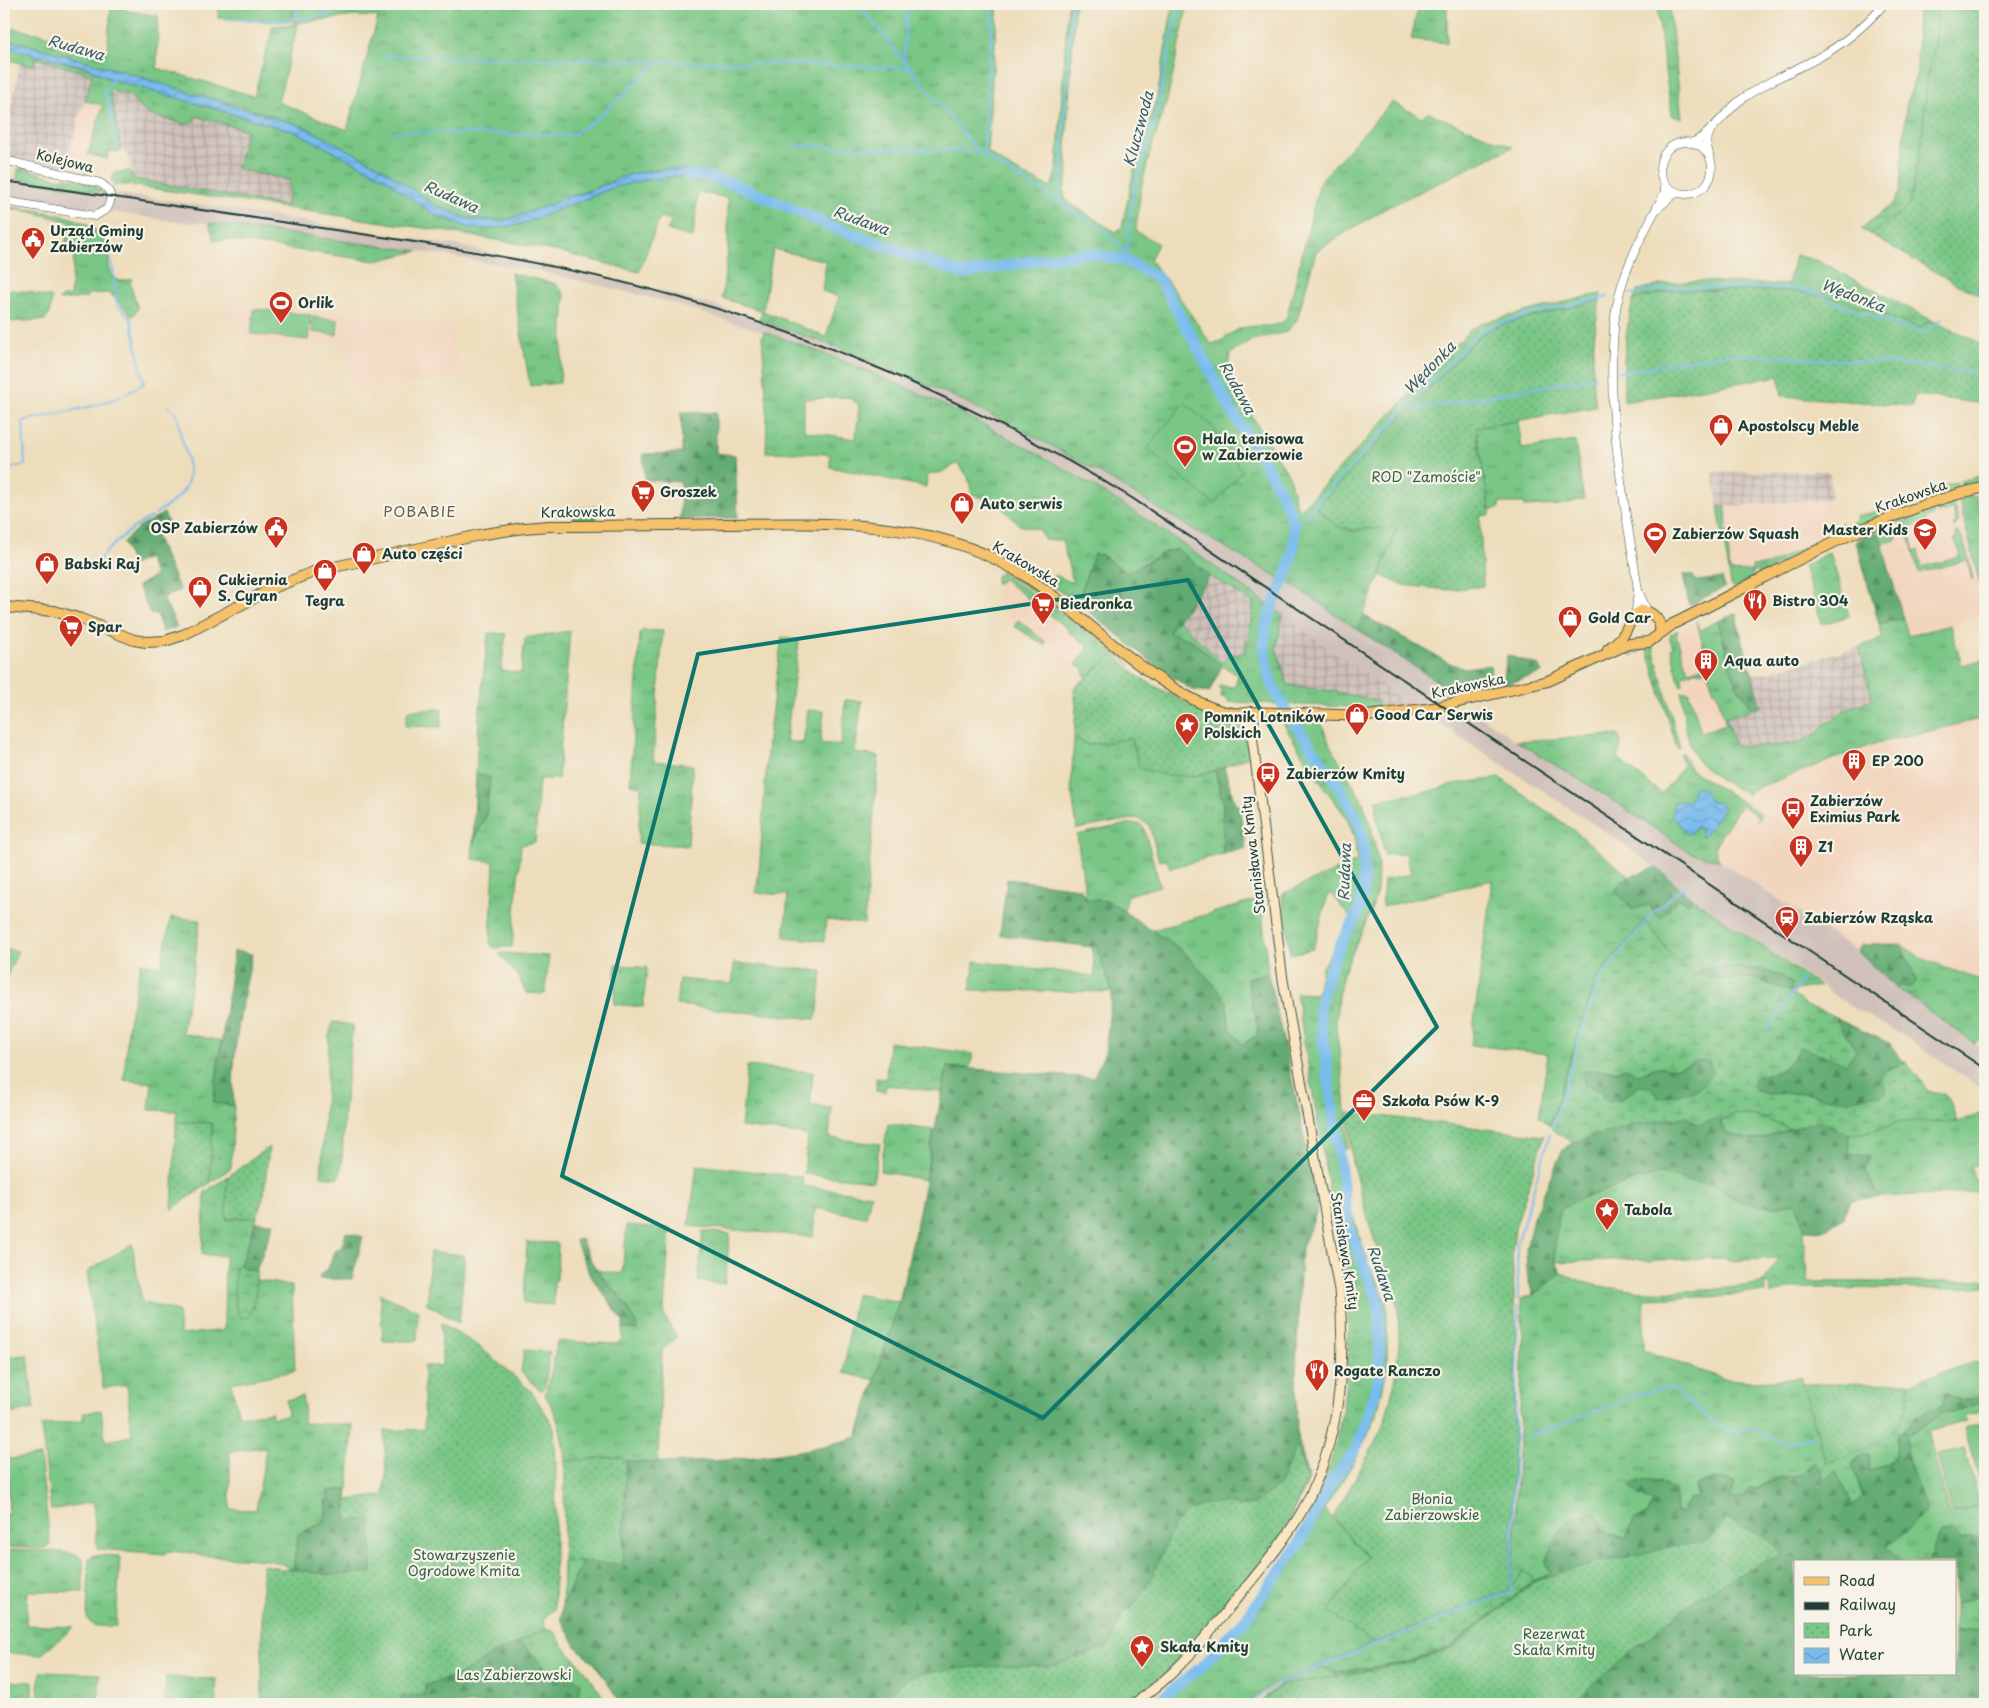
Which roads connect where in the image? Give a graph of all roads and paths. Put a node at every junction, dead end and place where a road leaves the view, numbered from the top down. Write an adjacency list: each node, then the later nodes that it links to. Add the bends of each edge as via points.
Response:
1 (1884, 4): 2 (street, via 1853,35 1816,59 1753,91 1728,110)
2 (1712, 128): 3 (street); 4 (street, via 1706,142)
3 (1690, 143): 4 (street, via 1699,146); 6 (street, via 1676,145 1664,154 1660,169)
4 (1709, 156): 7 (street, via 1712,169 1707,183 1694,193)
5 (4, 160): 8 (street, Kolejowa, via 100,183 108,188 111,199 108,209 95,216)
6 (1666, 184): 7 (street); 9 (street)
7 (1679, 193): 9 (street)
8 (4, 201)
9 (1656, 210): 11 (street, via 1624,277 1618,300 1611,379 1613,416)
10 (1985, 488): 15 (main road, Krakowska, via 1890,517)
11 (1638, 590): 13 (street); 14 (street)
12 (4, 607): 20 (main road, Krakowska, via 54,611 134,640 166,641 183,636 272,588 308,574 506,530 549,526 838,524 896,530 941,540 999,560 1054,597 1158,678 1190,697 1245,707)
13 (1652, 614): 14 (main road, via 1640,612); 15 (main road, Krakowska, via 1665,619); 17 (main road, via 1659,622)
14 (1634, 616): 16 (main road)
15 (1688, 617): 17 (main road, Krakowska)
16 (1626, 629): 18 (main road); 19 (main road, Krakowska, via 1621,638)
17 (1659, 634): 18 (main road, via 1649,642)
18 (1635, 643): 19 (main road, Krakowska)
19 (1595, 658): 20 (main road, Krakowska, via 1548,681 1399,714)
20 (1251, 712): 21 (main road, Stanisława Kmity, via 1247,724 1252,735 1282,977 1337,1275 1342,1324 1339,1388 1321,1470 1291,1530 1180,1666)
21 (1133, 1704)

